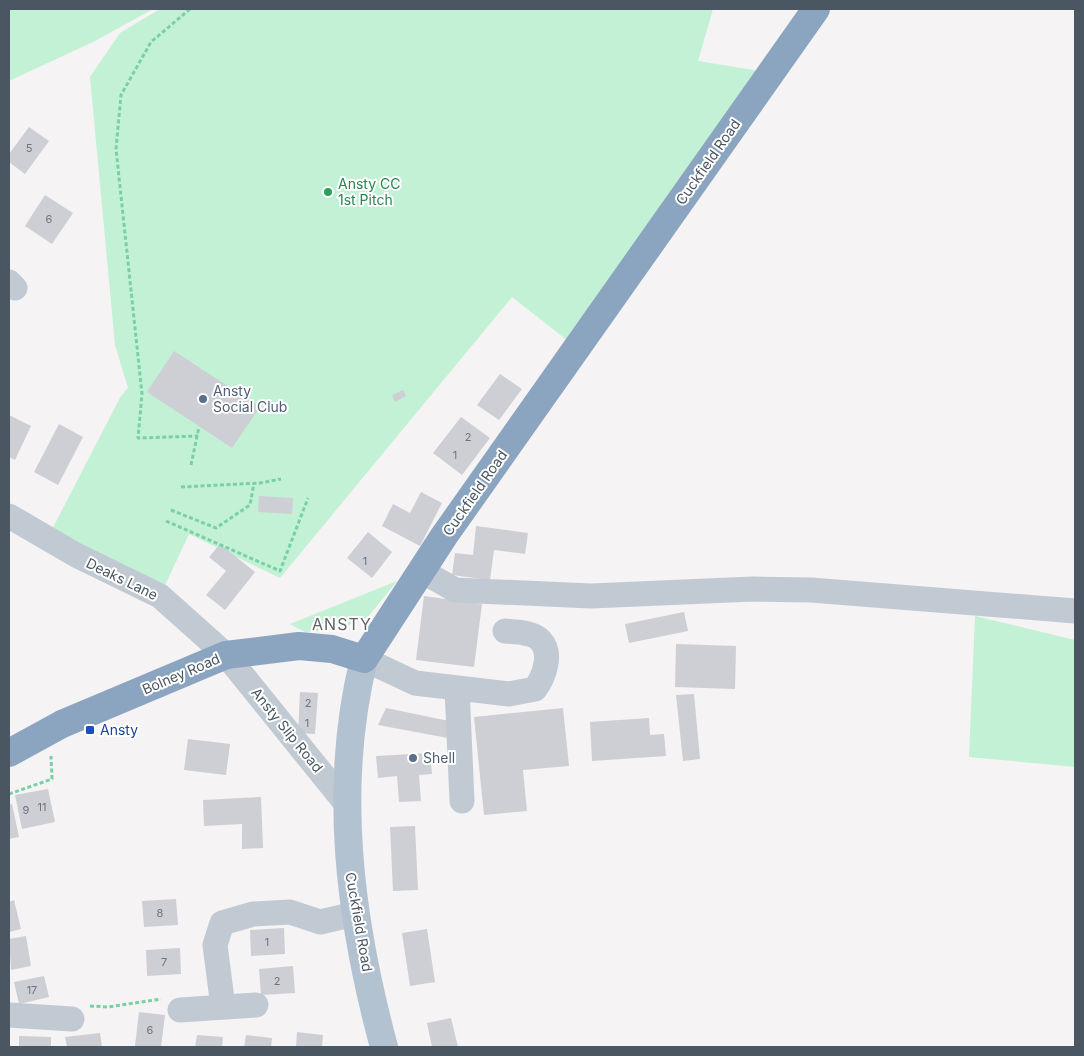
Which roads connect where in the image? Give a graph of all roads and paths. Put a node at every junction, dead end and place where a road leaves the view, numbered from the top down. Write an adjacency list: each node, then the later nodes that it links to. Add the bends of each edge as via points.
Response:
1 (190, 9): 4 (path, via 150,42 121,95 116,149 142,394 138,438)
2 (816, 9): 13 (highway, Cuckfield Road)
3 (199, 427): 4 (path)
4 (198, 436): 5 (path)
5 (191, 465)
6 (281, 479): 7 (path)
7 (254, 484): 8 (path); 10 (path, via 250,505 216,528)
8 (181, 487)
9 (308, 498): 12 (path, via 280,571)
10 (171, 510)
11 (9, 516): 16 (street, Deaks Lane, via 76,555 160,596)
12 (166, 521)
13 (422, 571): 14 (street, via 455,590 591,596 753,589 811,590); 17 (highway, Cuckfield Road)
14 (1075, 611)
15 (505, 631): 18 (street, via 529,634 540,639 545,648 544,678 536,689 509,694)
16 (226, 655): 17 (highway, Bolney Road, via 299,646 332,649); 19 (highway, Bolney Road); 23 (street, Ansty Slip Road)
17 (364, 659): 18 (street, via 415,683); 23 (main road, Cuckfield Road, via 348,751)
18 (456, 688): 22 (street)
19 (49, 731): 20 (highway, Bolney Road); 21 (path, via 52,779)
20 (9, 753)
21 (9, 794)
22 (462, 801)
23 (348, 806): 24 (main road, Cuckfield Road, via 349,866)
24 (355, 914): 25 (street, via 320,922 290,912 252,914 222,923 215,945); 30 (main road, Cuckfield Road)
25 (223, 1006): 26 (street); 27 (street)
26 (256, 1006)
27 (180, 1010): 28 (path, via 172,998)
28 (80, 1012): 29 (street)
29 (9, 1015)
30 (384, 1047)

